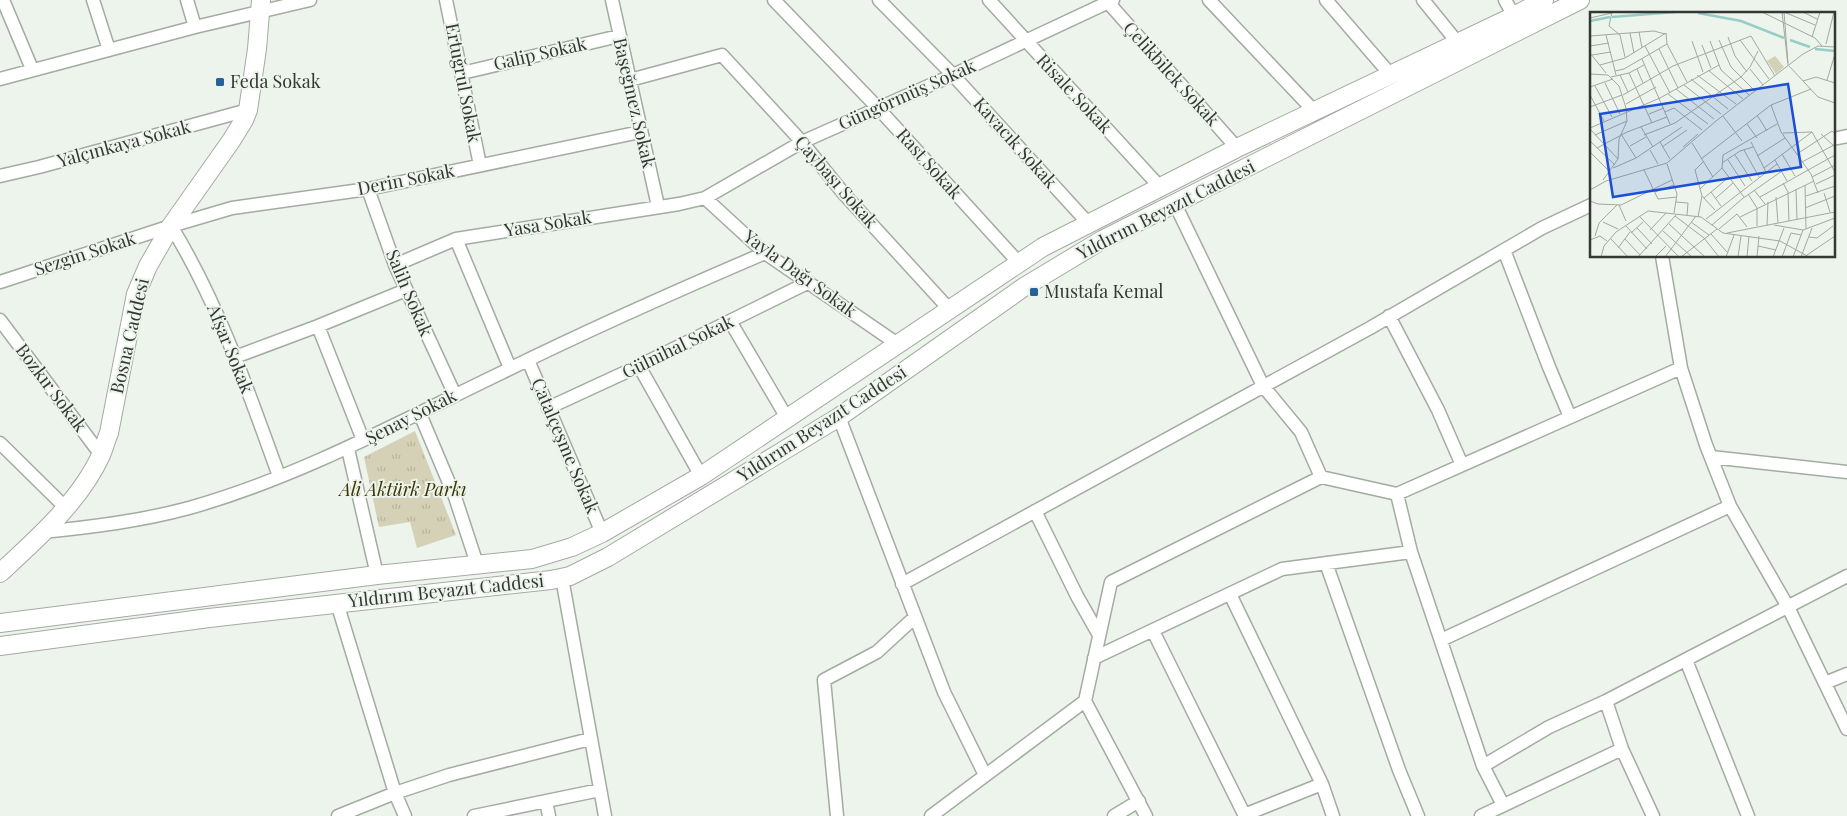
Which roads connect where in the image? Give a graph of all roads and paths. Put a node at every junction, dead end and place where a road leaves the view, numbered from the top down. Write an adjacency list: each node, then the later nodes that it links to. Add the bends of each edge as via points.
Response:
1 (4, 0): 24 (street)
2 (93, 0): 23 (street)
3 (187, 0): 19 (street)
4 (310, 0): 17 (street)
5 (446, 0): 25 (street, Ertuğrul Sokak)
6 (612, 0): 20 (street, Başeğmez Sokak)
7 (774, 0): 30 (street, Rast Sokak)
8 (879, 0): 27 (street, Kavacık Sokak)
9 (989, 0): 21 (street, Risale Sokak)
10 (1209, 0): 32 (street)
11 (1326, 0): 26 (street)
12 (1423, 0): 22 (street)
13 (1505, 0): 18 (street)
14 (1544, 0): 18 (main road)
15 (1580, 0): 43 (main road, Yıldırım Beyazıt Caddesi)
16 (1109, 1): 21 (street, Güngörmüş Sokak); 37 (street, Çelikbilek Sokak)
17 (261, 6): 19 (street); 31 (main road, Bosna Caddesi)
18 (1514, 16): 22 (main road)
19 (195, 28): 23 (street)
20 (619, 36): 25 (street, Galip Sokak); 29 (street, Başeğmez Sokak)
21 (1026, 41): 27 (street, Güngörmüş Sokak); 40 (street, Risale Sokak)
22 (1458, 43): 26 (main road)
23 (109, 50): 24 (street)
24 (32, 69): 28 (street)
25 (462, 73): 38 (street, Ertuğrul Sokak)
26 (1390, 74): 32 (main road)
27 (953, 75): 30 (street, Güngörmüş Sokak); 46 (street, Kavacık Sokak)
28 (0, 79)
29 (630, 80): 33 (street, Başeğmez Sokak); 36 (street, Çaybaşı Sokak, via 722,55)
30 (878, 108): 36 (street, Güngörmüş Sokak); 52 (street, Rast Sokak)
31 (248, 110): 39 (street, Yalçınkaya Sokak); 47 (main road, Bosna Caddesi, via 231,142)
32 (1315, 112): 37 (main road)
33 (640, 132): 38 (street, Derin Sokak); 45 (street, Başeğmez Sokak)
34 (1847, 136): 35 (street)
35 (1834, 139)
36 (802, 142): 42 (street, Güngörmüş Sokak); 57 (street, Çaybaşı Sokak, via 844,194)
37 (1237, 148): 40 (main road)
38 (480, 165): 41 (street, Derin Sokak)
39 (0, 176)
40 (1160, 187): 46 (main road)
41 (368, 190): 47 (street, Derin Sokak, via 232,208); 53 (street, Salih Sokak)
42 (705, 198): 45 (street, Yasa Sokak); 50 (street, Yayla Dağı Sokak)
43 (1175, 204): 68 (street); 72 (main road, Yıldırım Beyazıt Caddesi, via 1102,240 1024,287)
44 (1590, 205): 49 (street)
45 (658, 206): 48 (street, Yasa Sokak)
46 (1088, 223): 52 (main road, via 1043,247)
47 (171, 226): 54 (street, Sezgin Sokak); 63 (street, Afşar Sokak, via 191,258); 78 (main road, Bosna Caddesi, via 136,294 109,433)
48 (456, 239): 53 (street, Yasa Sokak); 66 (street)
49 (1504, 250): 58 (street); 73 (street)
50 (764, 253): 55 (street, Yayla Dağı Sokak); 64 (street, Şenay Sokak)
51 (1662, 258): 67 (street)
52 (1020, 264): 57 (main road)
53 (395, 265): 56 (street, Salih Sokak)
54 (0, 282)
55 (807, 283): 60 (street, Gülnihal Sokak); 62 (street, Yayla Dağı Sokak)
56 (406, 290): 61 (street); 69 (street, Salih Sokak)
57 (950, 310): 62 (main road)
58 (1390, 316): 68 (street); 80 (street)
59 (0, 320): 78 (street, Bozkır Sokak)
60 (730, 321): 65 (street, Gülnihal Sokak); 74 (street)
61 (318, 326): 63 (street); 75 (street)
62 (899, 345): 74 (main road)
63 (235, 357): 82 (street, Afşar Sokak)
64 (528, 360): 66 (street, Şenay Sokak); 70 (street, Çatalçeşme Sokak)
65 (639, 366): 70 (street, Gülnihal Sokak); 83 (street)
66 (510, 368): 69 (street, Şenay Sokak)
67 (1681, 368): 73 (street); 79 (street)
68 (1263, 386): 84 (street, via 1301,432); 88 (street)
69 (455, 395): 71 (street, Şenay Sokak)
70 (548, 408): 90 (street, Çatalçeşme Sokak)
71 (420, 414): 75 (street, Şenay Sokak); 94 (street, via 455,497)
72 (839, 417): 97 (main road, Yıldırım Beyazıt Caddesi, via 608,557); 98 (street)
73 (1570, 417): 80 (street)
74 (787, 418): 83 (main road)
75 (363, 440): 77 (street, Şenay Sokak)
76 (0, 443): 87 (street)
77 (348, 449): 82 (street, Şenay Sokak); 95 (street)
78 (101, 455): 87 (main road, Bosna Caddesi)
79 (1711, 457): 81 (street); 86 (street)
80 (1462, 465): 85 (street)
81 (1847, 472)
82 (279, 476): 89 (street, Şenay Sokak, via 188,508 101,526)
83 (701, 476): 90 (main road)
84 (1322, 477): 85 (street); 105 (street, via 1111,582)
85 (1397, 494): 91 (street)
86 (1730, 506): 101 (street); 106 (street)
87 (66, 508): 89 (main road, Bosna Caddesi)
88 (1035, 511): 98 (street); 105 (street)
89 (42, 532): 93 (main road, Bosna Caddesi)
90 (602, 533): 94 (main road, via 565,550 532,559)
91 (1411, 552): 92 (street); 106 (street)
92 (1326, 563): 99 (street, via 1282,569); 136 (street, via 1398,770)
93 (3, 564)
94 (477, 564): 95 (main road)
95 (377, 575): 103 (main road)
96 (1847, 576): 101 (street)
97 (562, 578): 100 (main road, Yıldırım Beyazıt Caddesi); 115 (street)
98 (902, 584): 102 (street)
99 (1230, 594): 104 (street); 119 (street)
100 (337, 603): 107 (main road, Yıldırım Beyazıt Caddesi); 121 (street)
101 (1788, 607): 109 (street); 111 (street)
102 (915, 617): 118 (street, via 944,692); 131 (street, via 877,652 824,680)
103 (0, 623)
104 (1153, 630): 108 (street); 125 (street)
105 (1099, 635): 108 (street)
106 (1441, 640): 117 (street)
107 (0, 646)
108 (1094, 658): 112 (street)
109 (1686, 660): 113 (street); 139 (street)
110 (1847, 674): 111 (street)
111 (1824, 682): 114 (street)
112 (1085, 701): 118 (street); 123 (street)
113 (1606, 701): 116 (street); 117 (street, via 1549,727)
114 (1847, 729)
115 (590, 739): 120 (street); 121 (street, via 449,775)
116 (1622, 749): 124 (street); 138 (street)
117 (1483, 766): 124 (street)
118 (985, 775): 132 (street)
119 (1322, 784): 125 (street); 135 (street)
120 (600, 790): 122 (street); 130 (street)
121 (394, 793): 126 (street); 127 (street)
122 (546, 801): 128 (street); 129 (street)
123 (1139, 801): 133 (street); 134 (street)
124 (1503, 806): 137 (street)
125 (1244, 815)
126 (338, 816)
127 (405, 816)
128 (474, 816)
129 (549, 816)
130 (605, 816)
131 (837, 816)
132 (930, 816)
133 (1114, 816)
134 (1146, 816)
135 (1333, 816)
136 (1418, 816)
137 (1481, 816)
138 (1653, 816)
139 (1748, 816)

